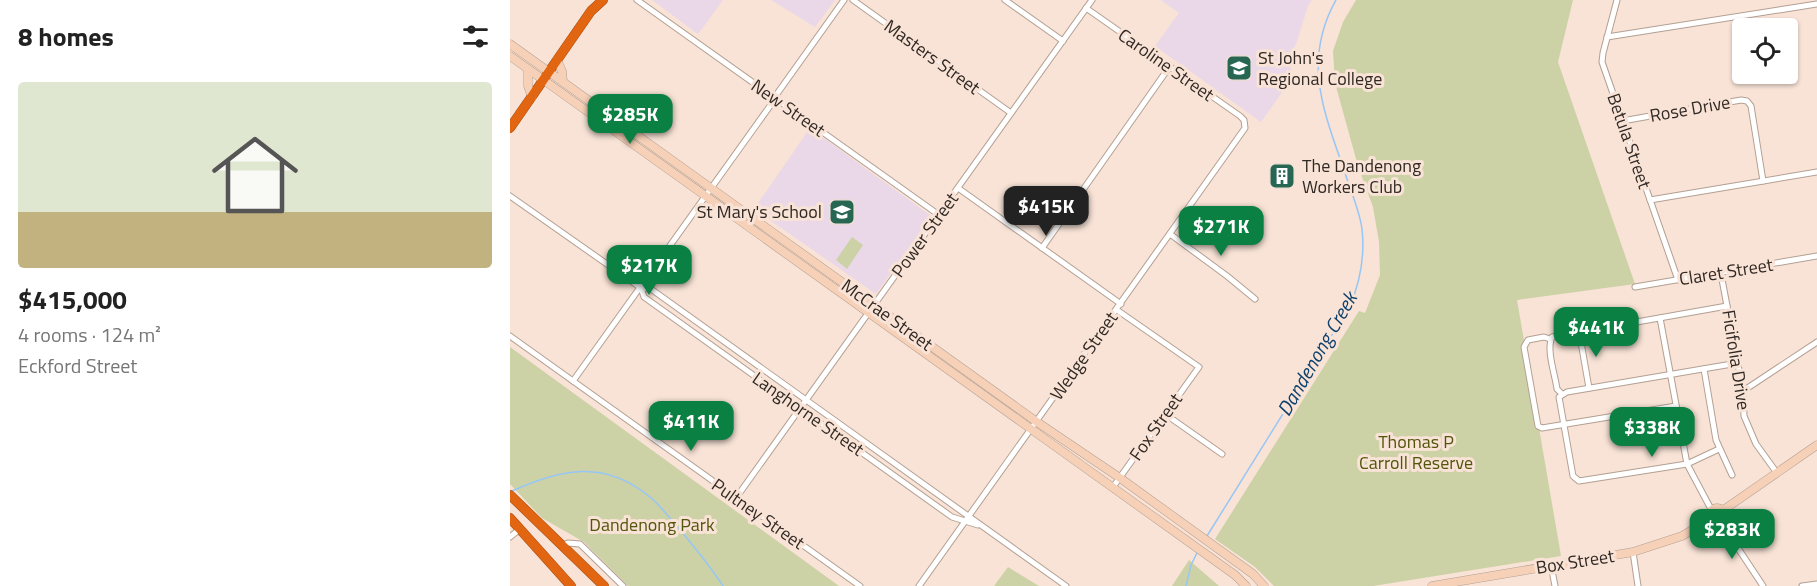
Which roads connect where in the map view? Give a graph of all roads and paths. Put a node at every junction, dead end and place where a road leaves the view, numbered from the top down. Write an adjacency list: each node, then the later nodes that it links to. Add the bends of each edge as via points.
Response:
1 (595, 0): 11 (highway)
2 (603, 0): 11 (highway)
3 (637, 0): 22 (street, New Street)
4 (844, 0): 22 (street)
5 (853, 0): 23 (street, Masters Street)
6 (1005, 0): 13 (street)
7 (1092, 0): 10 (street, Power Street)
8 (1617, 0): 12 (street, Betula Street)
9 (1817, 4): 12 (street)
10 (1086, 8): 13 (street, Power Street); 17 (street, Caroline Street)
11 (591, 11): 16 (highway)
12 (1607, 37): 24 (street, Betula Street, via 1602,62)
13 (1063, 41): 23 (street, Power Street)
14 (510, 44): 19 (main road, McCrae Street)
15 (510, 56): 18 (main road, McCrae Street)
16 (557, 60): 19 (highway); 20 (main road)
17 (1170, 66): 25 (street, Caroline Street); 36 (street)
18 (528, 69): 19 (main road, McCrae Street); 21 (main road)
19 (546, 76): 20 (main road, McCrae Street); 21 (highway); 32 (main road, McCrae Street)
20 (562, 82): 29 (main road, McCrae Street)
21 (532, 97): 26 (highway)
22 (775, 98): 29 (street); 34 (street, New Street)
23 (1011, 113): 30 (street, Power Street)
24 (1622, 121): 28 (street, Rose Drive, via 1747,101); 33 (street, Betula Street)
25 (1245, 123): 35 (street, Wedge Street, via 1243,132)
26 (510, 128)
27 (1817, 172): 28 (street)
28 (1763, 181): 33 (street)
29 (712, 188): 32 (street); 45 (main road, McCrae Street)
30 (958, 188): 34 (street, Power Street); 36 (street)
31 (510, 196): 41 (street, Langhorne Street)
32 (706, 197): 41 (street); 45 (main road, McCrae Street)
33 (1650, 200): 39 (street, Betula Street)
34 (939, 215): 45 (street, Power Street)
35 (1170, 234): 42 (street); 43 (street, Wedge Street)
36 (1042, 248): 43 (street)
37 (1817, 256): 38 (street, Claret Street)
38 (1721, 274): 39 (street, Claret Street); 44 (street, Ficifolia Drive)
39 (1678, 280): 40 (street, Claret Street)
40 (1635, 287)
41 (640, 288): 55 (street); 59 (street, Langhorne Street, via 651,289); 61 (street, Langhorne Street, via 644,297)
42 (1255, 299)
43 (1121, 304): 46 (street, Wedge Street)
44 (1727, 306): 47 (street); 52 (street, Ficifolia Drive)
45 (872, 309): 59 (street, Power Street); 63 (main road, McCrae Street); 65 (main road, McCrae Street)
46 (1117, 310): 62 (street, Fox Street, via 1199,367); 63 (street, Wedge Street)
47 (1660, 318): 48 (street); 54 (street)
48 (1579, 331): 50 (street); 56 (street)
49 (510, 336): 55 (street, Pultney Street)
50 (1550, 339): 58 (street, via 1557,389); 64 (street, via 1528,340 1524,347 1536,422 1542,428)
51 (1817, 342): 57 (street)
52 (1738, 363): 53 (street); 57 (street, Ficifolia Drive)
53 (1704, 369): 54 (street); 67 (street)
54 (1670, 375): 56 (street); 60 (street)
55 (573, 381): 75 (street, Pultney Street)
56 (1589, 388): 58 (street)
57 (1743, 391): 70 (street, Ficifolia Drive, via 1744,416 1756,444)
58 (1562, 394): 64 (street, via 1559,397)
59 (807, 400): 61 (street, Power Street); 78 (street, Langhorne Street)
60 (1676, 406): 64 (street); 69 (street)
61 (801, 408): 75 (street, Power Street); 78 (street, Langhorne Street, via 952,517)
62 (1165, 414): 68 (street); 72 (street, Fox Street)
63 (1037, 422): 65 (street, Wedge Street); 72 (main road, McCrae Street)
64 (1564, 424): 69 (street, via 1573,476 1580,481)
65 (1031, 430): 73 (main road, McCrae Street); 78 (street, Wedge Street)
66 (1817, 445): 70 (main road)
67 (1719, 449): 69 (street); 71 (street)
68 (1222, 454)
69 (1687, 464): 77 (street)
70 (1777, 473): 77 (main road, via 1722,511 1723,516)
71 (1732, 475)
72 (1120, 478): 73 (street, Fox Street); 92 (main road, McCrae Street)
73 (1113, 487): 91 (main road, McCrae Street)
74 (513, 498): 76 (highway)
75 (736, 498): 88 (street, Pultney Street)
76 (532, 516): 79 (highway); 81 (highway)
77 (1714, 517): 82 (main road, Box Street, via 1682,536); 96 (street)
78 (968, 519): 89 (street, Wedge Street); 90 (street, Langhorne Street)
79 (514, 525): 80 (street); 85 (highway)
80 (510, 537)
81 (562, 545): 86 (highway); 87 (street, via 580,544)
82 (1633, 552): 83 (main road, Box Street); 95 (street)
83 (1551, 565): 93 (main road, Box Street); 94 (street)
84 (1817, 584): 97 (street)
85 (570, 586)
86 (604, 586)
87 (623, 586)
88 (860, 586)
89 (919, 586)
90 (1066, 586)
91 (1246, 586)
92 (1264, 586)
93 (1432, 586)
94 (1555, 586)
95 (1638, 586)
96 (1763, 586)
97 (1802, 586)

